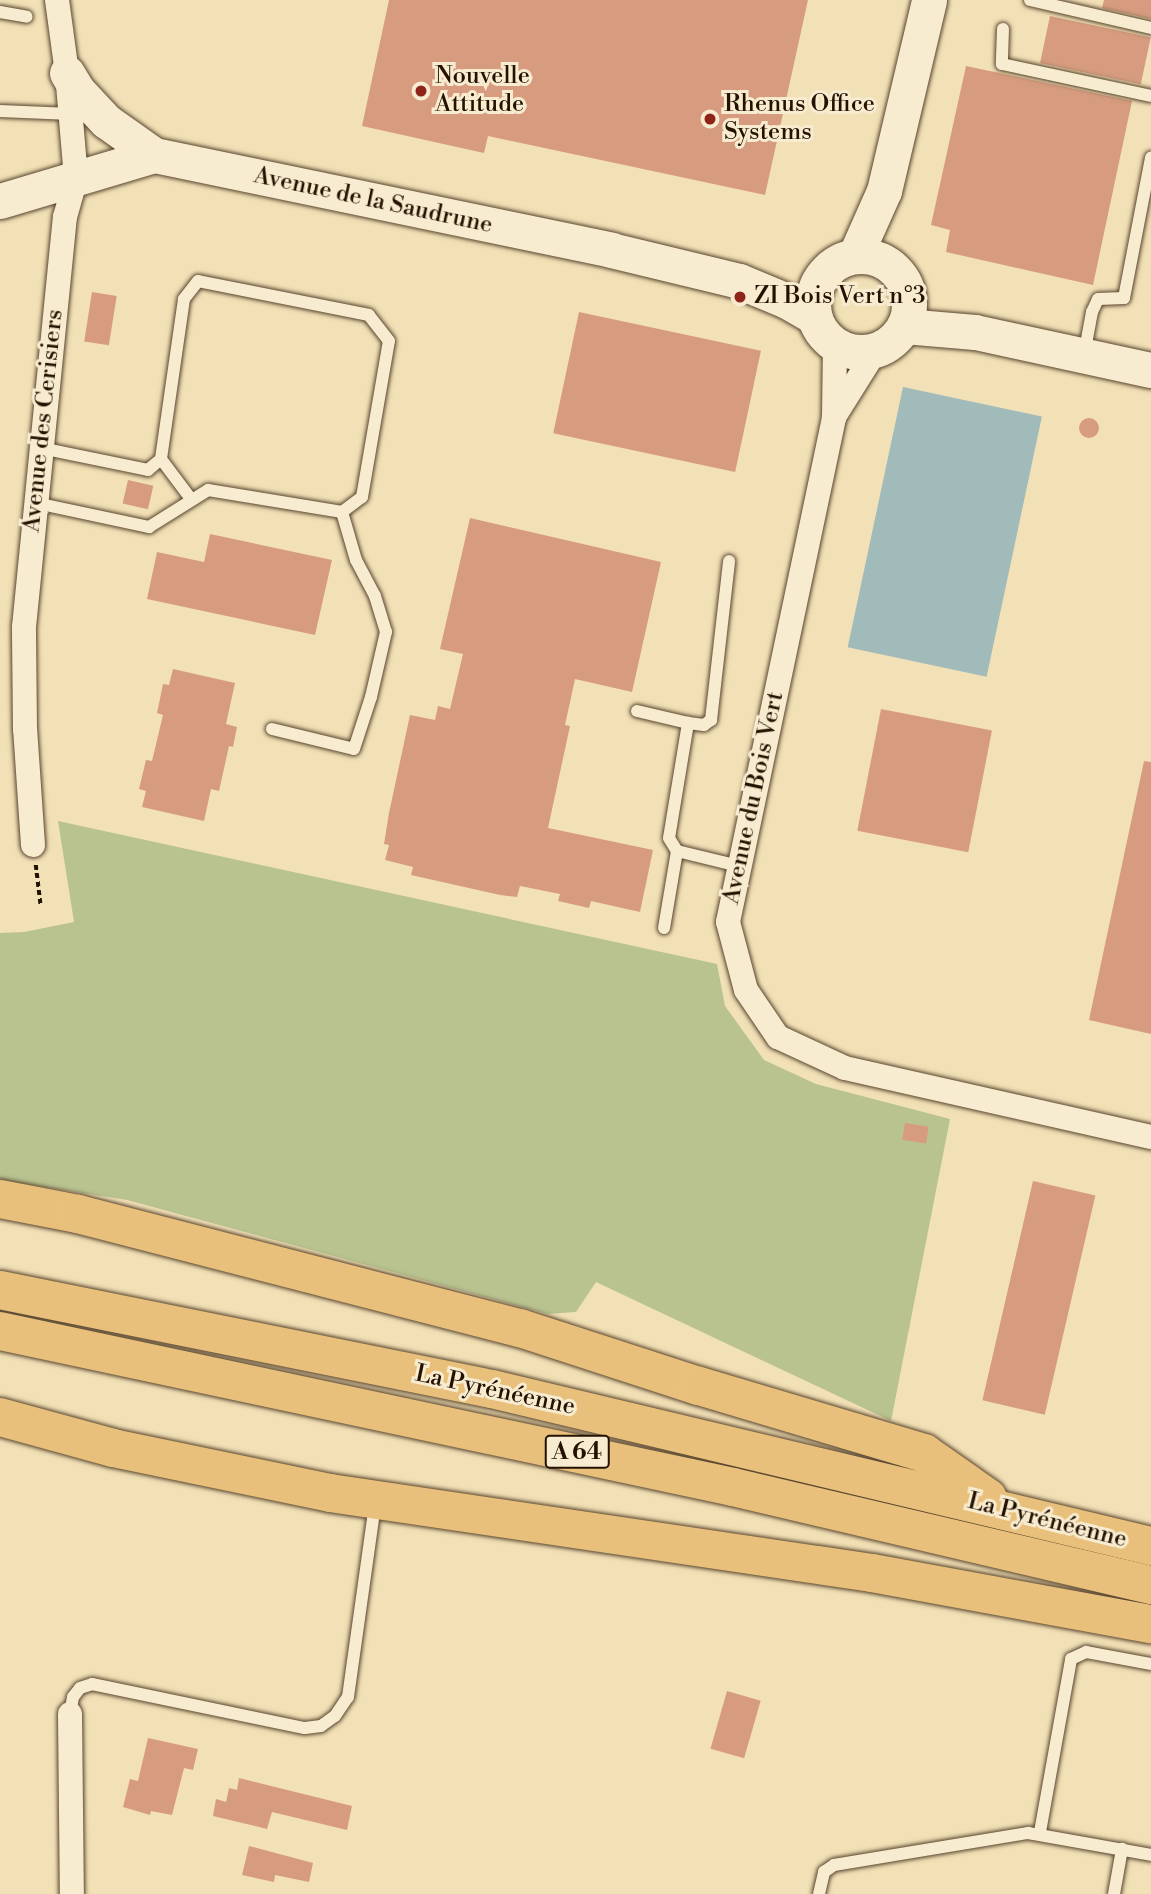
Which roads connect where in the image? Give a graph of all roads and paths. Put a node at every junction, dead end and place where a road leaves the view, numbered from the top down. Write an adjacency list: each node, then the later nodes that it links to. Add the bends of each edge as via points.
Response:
1 (57, 0): 8 (street, Avenue des Cerisiers)
2 (929, 0): 15 (street)
3 (1030, 0): 6 (lane)
4 (0, 12): 5 (lane)
5 (27, 17)
6 (1151, 28)
7 (1003, 29): 9 (lane, via 1002,64)
8 (67, 73): 11 (street, Avenue des Cerisiers); 12 (street, via 106,121)
9 (1151, 96)
10 (0, 111): 11 (lane)
11 (71, 114): 14 (street, Avenue des Cerisiers)
12 (154, 155): 14 (street, Avenue de la Saudrune); 19 (street, Avenue de la Saudrune)
13 (1151, 158): 24 (lane, via 1124,298 1098,299)
14 (76, 178): 16 (street, Avenue de la Saudrune); 27 (street, Avenue des Cerisiers, via 65,217)
15 (884, 191): 17 (street); 18 (street)
16 (0, 201)
17 (840, 264): 18 (street, via 868,256); 19 (street, Avenue de la Saudrune); 21 (street, via 815,294)
18 (900, 279): 20 (street, via 908,315); 22 (street)
19 (749, 283): 21 (street, Avenue de la Saudrune)
20 (904, 326): 22 (street); 23 (street)
21 (825, 331): 23 (street, via 862,352); 26 (street, Avenue du Bois Vert)
22 (975, 332): 24 (street)
23 (876, 350): 26 (street, Avenue du Bois Vert)
24 (1084, 356): 25 (street)
25 (1151, 370)
26 (834, 418): 38 (street, Avenue du Bois Vert)
27 (41, 448): 28 (lane, via 148,470); 30 (street, Avenue des Cerisiers)
28 (161, 459): 29 (lane); 31 (lane, via 184,299 198,281 369,315 389,341 362,497)
29 (191, 499): 30 (lane, via 149,527); 31 (lane, via 208,490)
30 (36, 503): 36 (street, Avenue des Cerisiers, via 24,626)
31 (342, 512): 35 (lane, via 386,632 371,697 354,749)
32 (729, 561): 34 (lane, via 711,720 704,725)
33 (638, 712): 34 (lane)
34 (688, 723): 37 (lane, via 669,838)
35 (272, 729)
36 (33, 845): 39 (path)
37 (677, 850): 38 (lane); 40 (lane)
38 (739, 866): 41 (street, Avenue du Bois Vert, via 727,922 746,990 778,1037 845,1068)
39 (41, 907)
40 (664, 929)
41 (1151, 1138)
42 (0, 1199): 47 (highway, via 78,1214 520,1328 924,1453)
43 (0, 1290): 47 (highway, La Pyrénéenne / A 64, via 492,1389)
44 (0, 1331): 49 (highway, La Pyrénéenne / A 64, via 733,1486)
45 (0, 1417): 46 (highway, via 226,1474)
46 (376, 1500): 50 (highway, via 872,1573); 52 (lane, via 348,1697 321,1726 305,1728 92,1684 73,1697)
47 (1003, 1510): 48 (highway, La Pyrénéenne / A 64)
48 (1151, 1546)
49 (1151, 1585)
50 (1151, 1624)
51 (1151, 1664): 53 (lane, via 1086,1652 1071,1659)
52 (70, 1714): 56 (street)
53 (1040, 1832): 54 (lane); 57 (lane, via 834,1865 824,1872)
54 (1122, 1849): 55 (lane); 58 (lane)
55 (1151, 1855)
56 (72, 1894)
57 (819, 1894)
58 (1114, 1894)

